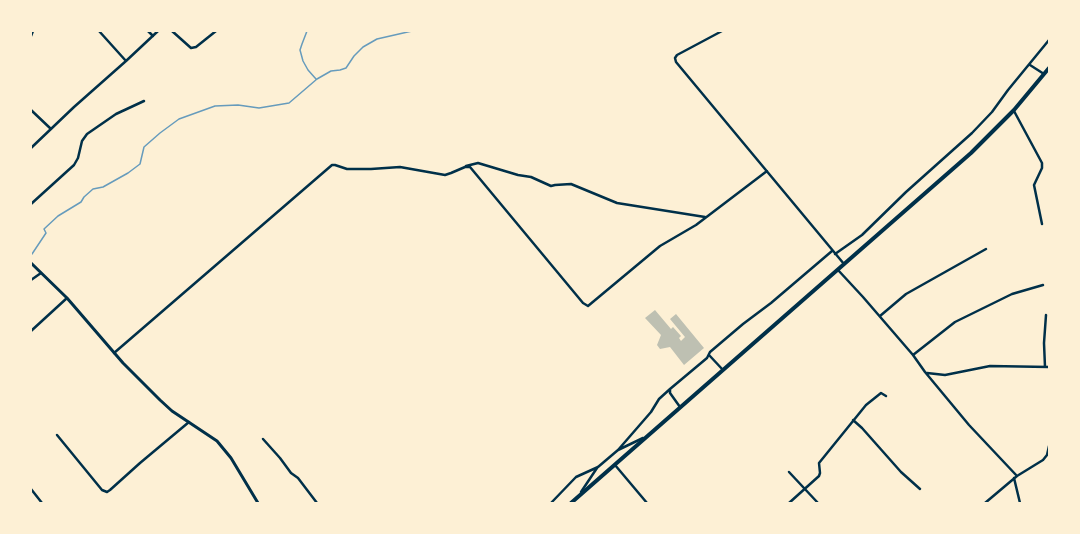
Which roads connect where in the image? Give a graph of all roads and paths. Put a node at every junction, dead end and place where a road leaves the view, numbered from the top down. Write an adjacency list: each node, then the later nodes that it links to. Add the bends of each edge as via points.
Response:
1 (33, 31): 8 (street)
2 (99, 31): 11 (street)
3 (148, 31): 9 (street)
4 (158, 31): 9 (street)
5 (172, 31): 6 (street, via 191,48 196,48)
6 (216, 31)
7 (722, 31): 21 (street, via 677,55 676,62)
8 (31, 36)
9 (153, 36): 11 (street)
10 (1049, 40): 12 (street)
11 (126, 61): 18 (street)
12 (1030, 65): 14 (street); 27 (street, via 992,112 972,132 862,235)
13 (1049, 68): 14 (highway)
14 (1044, 74): 17 (highway)
15 (144, 101): 22 (street, via 116,114 87,134 74,164)
16 (31, 110): 18 (street)
17 (1014, 110): 24 (street, via 1042,163 1034,185); 29 (highway, via 971,153)
18 (51, 129): 19 (street)
19 (31, 148)
20 (465, 167): 23 (street, via 478,163 531,177 551,186 571,184 617,203); 23 (street, via 470,167 588,306 660,246); 38 (street, via 445,175 396,166 371,169 347,169 335,165 328,167)
21 (767, 171): 23 (street); 26 (street)
22 (31, 204)
23 (706, 217)
24 (1042, 224)
25 (986, 249): 36 (street, via 917,287 897,300)
26 (832, 250): 27 (street); 39 (street)
27 (835, 254): 29 (street)
28 (31, 263): 31 (street)
29 (844, 264): 30 (highway)
30 (838, 270): 36 (street); 43 (highway)
31 (41, 273): 32 (street); 34 (street)
32 (31, 280)
33 (1043, 284): 40 (street, via 1012,294 955,322)
34 (67, 298): 37 (street); 38 (street)
35 (1046, 315): 41 (street)
36 (880, 316): 40 (street)
37 (31, 331)
38 (114, 353): 49 (street, via 160,400)
39 (709, 355): 43 (street); 45 (street)
40 (913, 355): 44 (street)
41 (1045, 367): 42 (street); 44 (street, via 990,366 945,375)
42 (1049, 367)
43 (723, 370): 47 (highway)
44 (925, 372): 58 (street)
45 (670, 389): 47 (street); 54 (street)
46 (886, 396): 48 (street, via 881,393)
47 (680, 407): 51 (highway)
48 (853, 420): 59 (street); 61 (street, via 818,463 819,476)
49 (189, 422): 50 (street, via 107,492 102,490); 64 (street, via 210,435 224,449)
50 (57, 435)
51 (649, 435): 54 (street); 55 (highway)
52 (263, 439): 65 (street)
53 (1049, 446): 58 (street, via 1043,460)
54 (618, 450): 56 (street)
55 (615, 464): 62 (highway); 68 (street)
56 (598, 467): 62 (street); 66 (street, via 576,477)
57 (789, 472): 61 (street)
58 (1016, 477): 71 (street); 72 (street)
59 (920, 489)
60 (31, 490): 63 (street)
61 (805, 490): 69 (street); 70 (street)
62 (576, 499): 67 (highway)
63 (42, 503)
64 (258, 503)
65 (317, 503)
66 (551, 503)
67 (571, 503)
68 (647, 503)
69 (789, 503)
70 (818, 503)
71 (985, 503)
72 (1020, 503)

